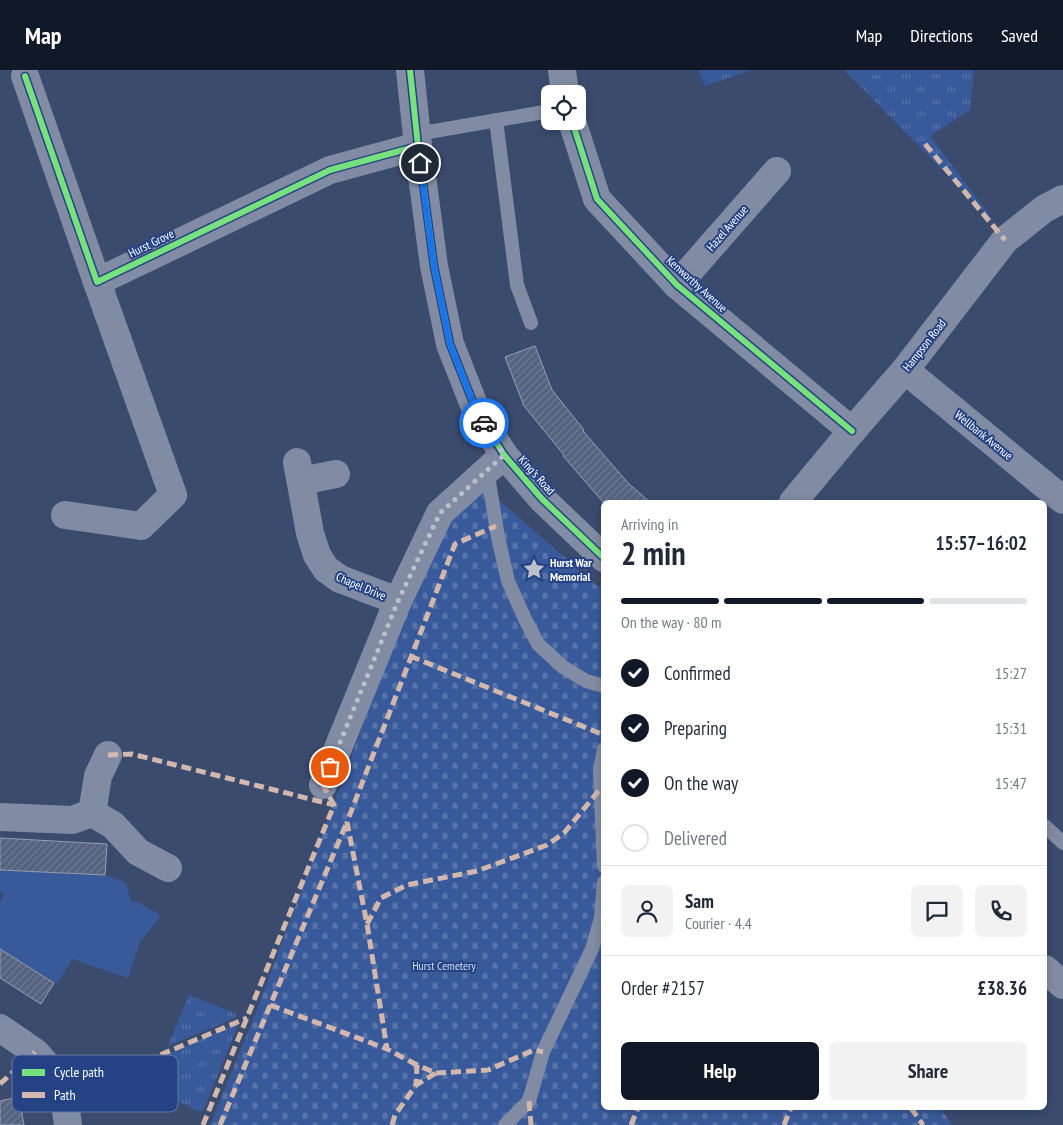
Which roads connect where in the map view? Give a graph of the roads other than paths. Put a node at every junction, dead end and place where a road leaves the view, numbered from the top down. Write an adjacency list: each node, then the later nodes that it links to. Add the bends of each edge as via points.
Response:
1 (410, 70): 8 (street, King's Road)
2 (562, 70): 4 (street)
3 (24, 76): 11 (street)
4 (564, 85)
5 (541, 112): 6 (lane)
6 (496, 120): 8 (lane); 13 (lane, via 518,285)
7 (575, 130): 12 (street, Kenworthy Avenue, via 597,200)
8 (417, 140): 11 (street, Hurst Grove, via 330,170); 16 (street, King's Road, via 434,266 450,344)
9 (777, 171): 12 (street, Hazel Avenue)
10 (1063, 199): 14 (street, Hampson Road, via 1005,240)
11 (96, 282): 20 (street, via 173,495 141,526)
12 (677, 285): 15 (street, Kenworthy Avenue)
13 (531, 323)
14 (905, 370): 15 (street, Hampson Road); 19 (street, Wellbank Avenue)
15 (852, 431): 18 (street, Hampson Road)
16 (496, 462): 21 (street, King's Road, via 542,499); 22 (street, via 440,513); 23 (lane, via 494,515 508,581 529,627 538,644 563,667 586,681)
17 (336, 474): 22 (street, Chapel Drive, via 299,472 316,555 326,569 340,579)
18 (795, 500)
19 (1063, 500)
20 (65, 515)
21 (601, 555)
22 (398, 601): 26 (street)
23 (601, 685)
24 (108, 755): 28 (street, via 98,776)
25 (601, 766): 27 (lane)
26 (322, 785)
27 (601, 796)
28 (92, 813): 29 (street, via 72,820); 32 (street, via 113,825 138,852)
29 (0, 817)
30 (1047, 828): 31 (lane)
31 (1063, 843)
32 (168, 868)
33 (601, 918): 40 (lane, via 592,949 543,1052 528,1101)
34 (1047, 971): 35 (street)
35 (1063, 985)
36 (0, 1028): 37 (street)
37 (37, 1055)
38 (66, 1112): 39 (street)
39 (68, 1125)
40 (505, 1125)

